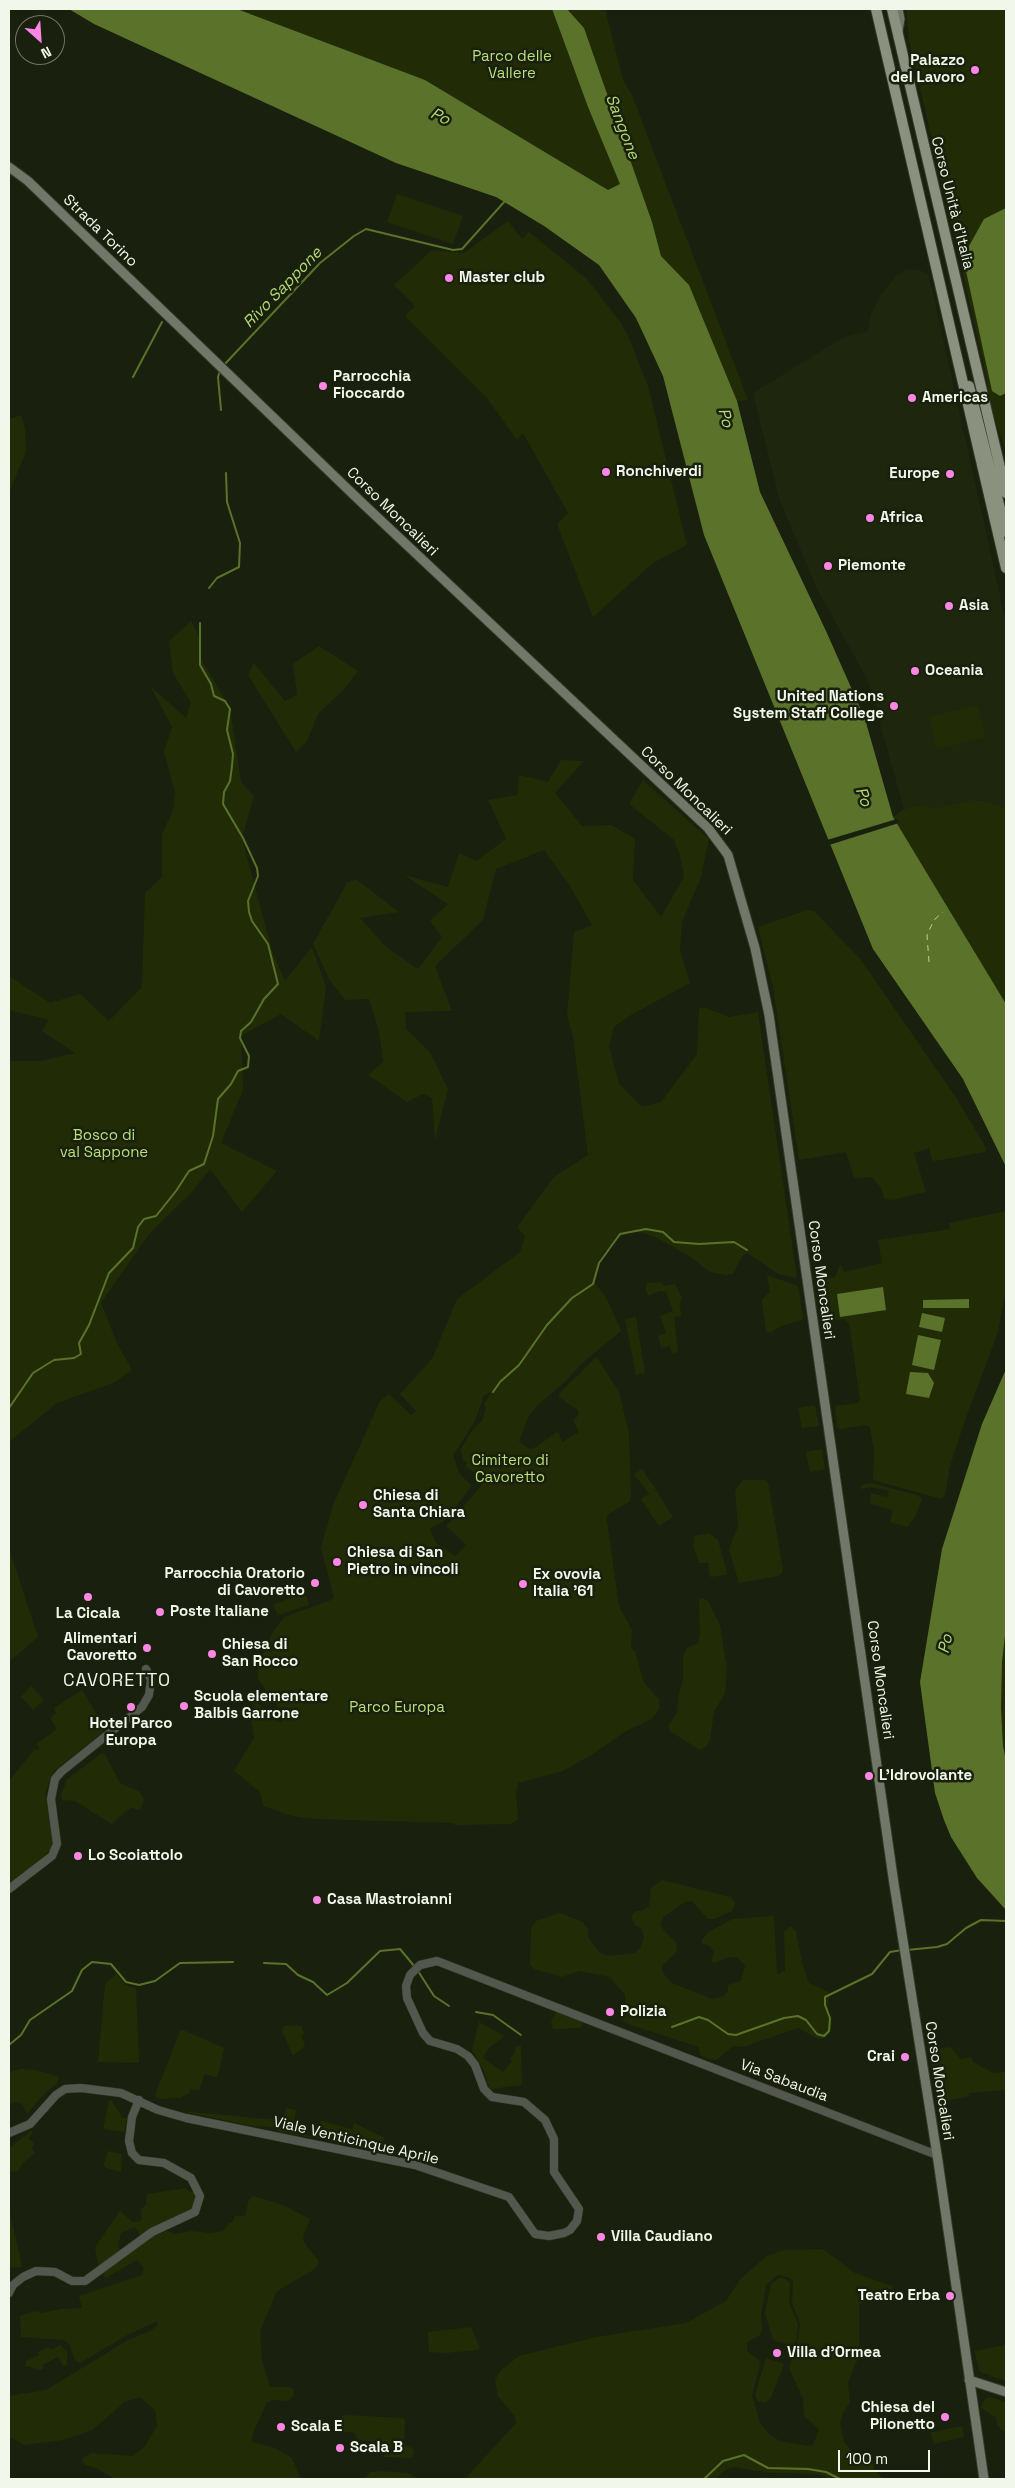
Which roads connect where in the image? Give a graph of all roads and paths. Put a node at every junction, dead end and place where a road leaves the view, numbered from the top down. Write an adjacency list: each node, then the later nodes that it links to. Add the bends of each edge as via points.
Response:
1 (876, 9): 7 (main road, Corso Unità d'Italia)
2 (892, 9): 4 (main road, Corso Unità d'Italia)
3 (898, 9): 4 (main road)
4 (897, 34): 8 (main road, Corso Unità d'Italia)
5 (9, 167): 6 (main road, Strada Torino, via 28,181)
6 (170, 317): 18 (main road, Corso Moncalieri, via 359,500 708,828 728,855 755,948 769,1015 903,1942)
7 (947, 321): 11 (main road, Corso Unità d'Italia, via 979,416); 12 (main road, Corso Unità d'Italia)
8 (986, 404): 9 (main road, Corso Unità d'Italia); 10 (main road, Corso Unità d'Italia)
9 (1006, 466)
10 (1006, 493)
11 (1006, 532)
12 (1006, 568)
13 (146, 1669): 14 (street, via 151,1680 149,1695 142,1707 55,1780 51,1799 57,1844 52,1856)
14 (9, 1889)
15 (621, 2032): 16 (street, Viale Venticinque Aprile, via 443,1962 429,1961 417,1968 407,1980 406,1992 426,2038 468,2056 487,2094 496,2099 524,2102 548,2124 555,2144 554,2172 578,2205 577,2221 570,2230 557,2235 540,2236 528,2226 509,2197 415,2165 186,2118 158,2110); 18 (street, Via Sabaudia)
16 (139, 2100): 17 (street, Viale Venticinque Aprile, via 121,2093 65,2089 30,2124); 19 (street, via 132,2116 129,2141 132,2153 139,2160 164,2163 191,2178 200,2196 195,2212 147,2235 85,2281 72,2281 55,2272 36,2271 18,2281)
17 (9, 2133)
18 (937, 2155): 20 (main road, Corso Moncalieri)
19 (9, 2293)
20 (969, 2380): 21 (main road); 22 (main road, Corso Moncalieri)
21 (1006, 2392)
22 (984, 2479)

